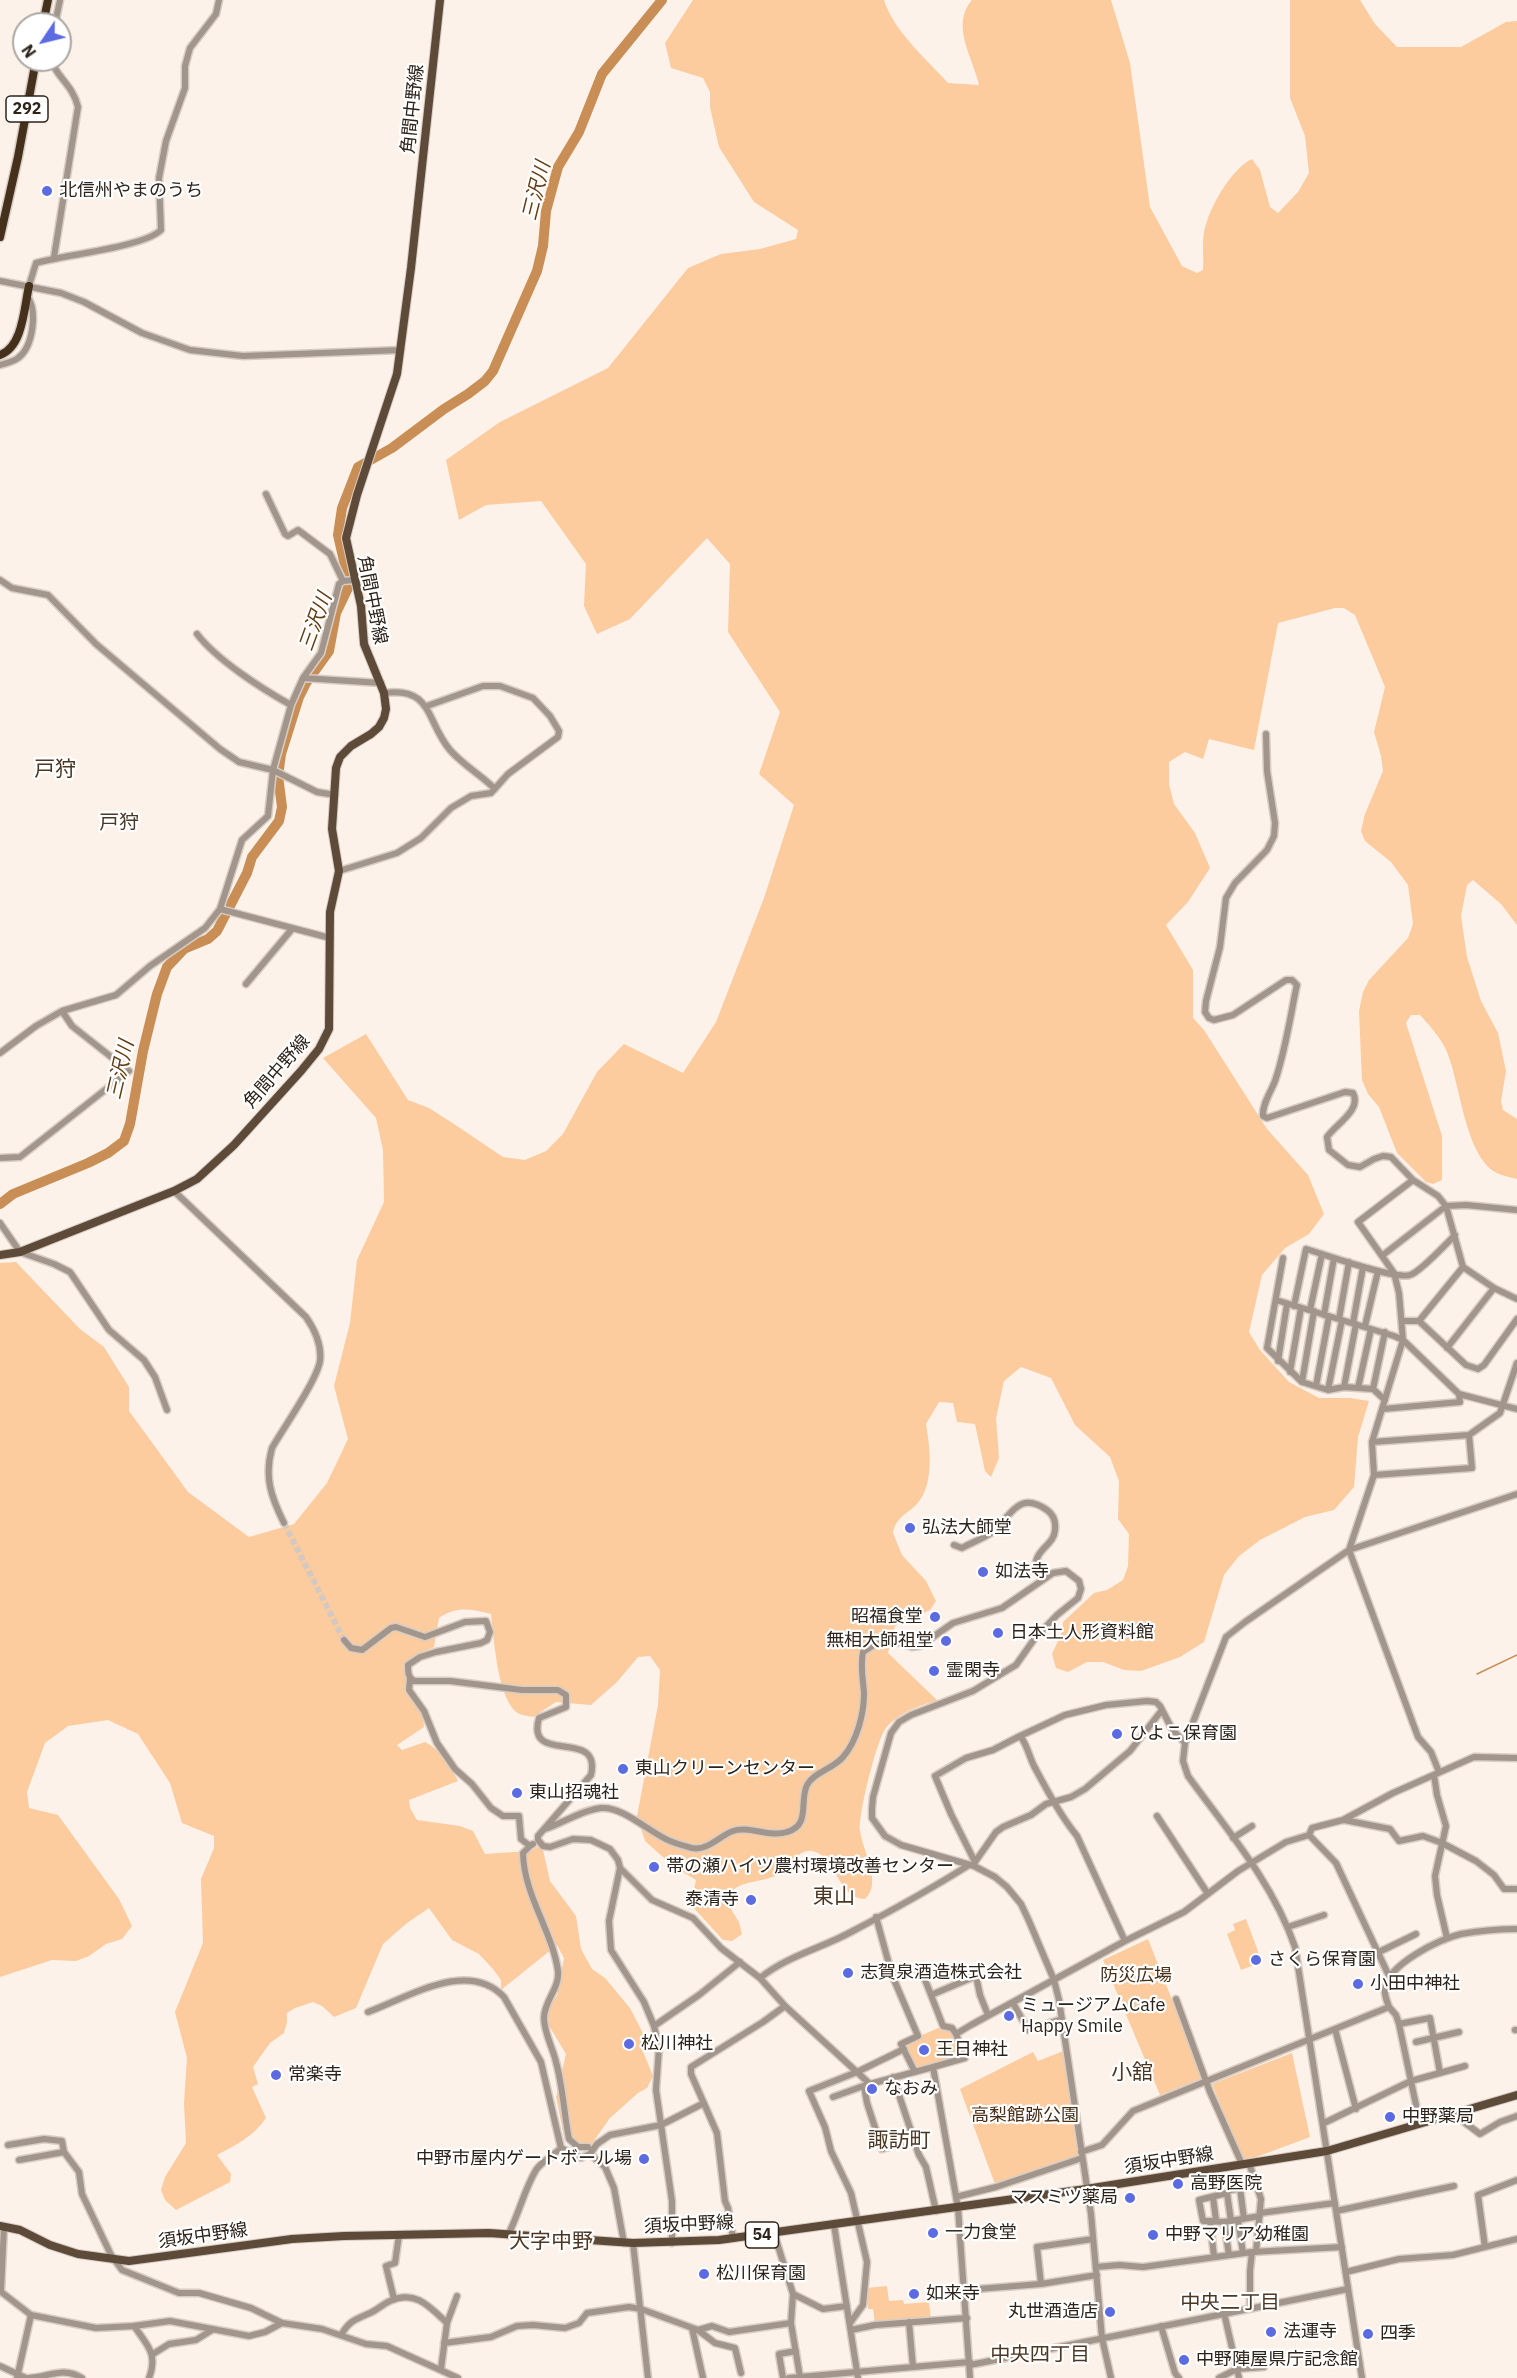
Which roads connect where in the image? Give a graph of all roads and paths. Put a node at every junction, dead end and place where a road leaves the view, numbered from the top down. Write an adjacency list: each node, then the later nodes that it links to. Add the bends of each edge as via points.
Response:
1 (219, 0): 6 (street, via 216,14 190,48 185,88 165,141 159,178 161,230 153,236 105,249)
2 (440, 0): 9 (main road, 角間中野線)
3 (34, 72): 5 (highway, 292)
4 (58, 72): 6 (street, via 75,94 78,107)
5 (0, 237)
6 (54, 257): 8 (street, via 33,265)
7 (0, 280): 8 (street)
8 (27, 291): 9 (street, via 61,293 142,333 190,350 243,356); 10 (highway, via 16,342); 11 (street, via 33,308 28,342 17,359)
9 (401, 350): 13 (main road, 角間中野線, via 394,386 348,526 346,538)
10 (0, 355)
11 (0, 365)
12 (266, 494): 14 (street, via 285,534 304,532 330,554)
13 (355, 580): 14 (street); 18 (main road, 角間中野線, via 364,644)
14 (343, 581): 17 (street, via 321,653)
15 (0, 583): 23 (street, via 48,595 96,644 220,749 239,762)
16 (197, 633): 20 (street, via 207,646)
17 (303, 678): 18 (street); 20 (street)
18 (381, 683): 19 (main road, 角間中野線)
19 (384, 693): 21 (street, via 414,695); 25 (main road, 角間中野線, via 386,710 379,727 351,746 337,763)
20 (291, 705): 23 (street)
21 (427, 706): 24 (street, via 448,748); 24 (street, via 493,684 533,698 550,716 559,731 558,737 508,774)
22 (1266, 734): 34 (street, via 1274,836 1267,850 1226,898 1205,1012 1214,1020 1233,1014 1292,980 1297,985 1295,995 1276,1080 1263,1116 1353,1093 1355,1107 1327,1137 1329,1150 1348,1165 1360,1167 1383,1156 1391,1157)
23 (273, 770): 25 (street, via 317,792); 27 (street, via 268,816 238,847)
24 (495, 789): 26 (street, via 471,796 451,808 421,838 397,853)
25 (335, 795): 26 (main road, 角間中野線, via 332,829)
26 (339, 871): 29 (main road, 角間中野線, via 330,912)
27 (221, 909): 28 (street); 31 (street, via 205,928 116,995)
28 (292, 929): 29 (street); 30 (street)
29 (330, 939): 35 (main road, 角間中野線, via 329,1029 323,1042 234,1145 197,1179)
30 (246, 984)
31 (62, 1011): 32 (street); 33 (street, via 72,1026 129,1071 20,1157)
32 (0, 1053)
33 (0, 1158)
34 (1413, 1180): 36 (street); 43 (street, via 1358,1222)
35 (174, 1191): 40 (main road, 角間中野線); 85 (street, via 315,1330 320,1350 317,1370 268,1460 271,1497)
36 (1446, 1206): 37 (street, via 1466,1204); 39 (street); 43 (street)
37 (1517, 1210)
38 (0, 1223): 40 (street)
39 (1455, 1235): 48 (street); 50 (street, via 1413,1275 1401,1277)
40 (20, 1252): 42 (main road, 角間中野線); 80 (street, via 70,1272 109,1330 144,1360)
41 (1322, 1254): 45 (street); 54 (street, via 1306,1249); 55 (street)
42 (0, 1255)
43 (1383, 1255): 50 (street)
44 (1283, 1258): 53 (street)
45 (1334, 1258): 46 (street); 56 (street)
46 (1349, 1262): 47 (street); 57 (street)
47 (1364, 1267): 49 (street); 61 (street)
48 (1463, 1267): 51 (street); 60 (street)
49 (1378, 1271): 50 (street); 62 (street)
50 (1394, 1273): 59 (street)
51 (1494, 1288): 52 (street); 65 (street)
52 (1517, 1299)
53 (1276, 1300): 54 (street); 66 (street, via 1267,1348)
54 (1294, 1306): 55 (street); 66 (street); 68 (street)
55 (1312, 1311): 56 (street); 69 (street)
56 (1326, 1315): 57 (street); 70 (street)
57 (1341, 1319): 61 (street); 74 (street)
58 (1517, 1319): 65 (street, via 1478,1369 1466,1365)
59 (1402, 1320): 60 (street); 64 (street)
60 (1419, 1321): 65 (street)
61 (1354, 1323): 62 (street); 71 (street)
62 (1368, 1328): 63 (street); 72 (street)
63 (1384, 1332): 64 (street); 73 (street)
64 (1403, 1340): 75 (street); 76 (street)
65 (1447, 1348)
66 (1278, 1361): 68 (street)
67 (1517, 1363): 77 (street)
68 (1290, 1372): 69 (street)
69 (1302, 1383): 70 (street)
70 (1316, 1386): 74 (street)
71 (1344, 1387): 72 (street); 74 (street)
72 (1358, 1388): 73 (street)
73 (1373, 1389): 76 (street)
74 (1328, 1390)
75 (1459, 1394): 77 (street); 78 (street, via 1460,1402)
76 (1385, 1400): 78 (street)
77 (1504, 1406): 79 (street); 81 (street)
78 (1383, 1408): 82 (street)
79 (1517, 1409)
80 (167, 1410)
81 (1468, 1435): 82 (street); 83 (street, via 1472,1467)
82 (1372, 1442): 83 (street)
83 (1374, 1475): 87 (street)
84 (1517, 1494): 87 (street)
85 (284, 1523)
86 (954, 1545): 88 (street, via 962,1548 992,1533 1017,1506 1037,1504 1052,1514 1055,1521 1054,1538 1035,1557 1035,1568)
87 (1349, 1550): 93 (street, via 1226,1637); 95 (street, via 1418,1737 1431,1752)
88 (1043, 1580): 100 (street, via 1002,1608 953,1623 920,1646 893,1641 863,1652 862,1712 854,1739 843,1757 808,1784 805,1812 801,1821 787,1832 733,1831 708,1846 694,1848 670,1841 616,1810 602,1808); 107 (street, via 1053,1573 1074,1576 1081,1589 1078,1598 1035,1638 1016,1665 973,1691 899,1722 891,1732 873,1797 872,1818 885,1836 901,1845)
89 (344, 1640): 90 (street, via 351,1648 362,1650 383,1632 396,1627 424,1637 465,1622 486,1621 490,1636 481,1643 413,1661 408,1665)
90 (410, 1678): 100 (street, via 558,1690 566,1695 566,1707 540,1718 538,1733 557,1747 580,1748 593,1766 582,1787); 105 (street, via 409,1690 424,1711 444,1755 491,1808 503,1816 519,1816 521,1839)
91 (1162, 1710): 92 (street, via 1156,1702 1147,1701 1106,1705 1065,1715); 93 (street); 96 (street, via 1130,1751 1085,1789)
92 (1020, 1736): 96 (street); 107 (street, via 966,1758 935,1776)
93 (1185, 1743): 102 (street, via 1183,1761 1188,1776)
94 (1517, 1758): 95 (street, via 1474,1758)
95 (1437, 1774): 98 (street); 104 (street, via 1437,1795 1446,1826)
96 (1054, 1801): 107 (street, via 996,1832); 117 (street, via 1077,1836)
97 (1157, 1816): 110 (street)
98 (1343, 1820): 101 (street, via 1312,1828); 104 (street, via 1390,1829 1399,1841 1423,1836)
99 (1252, 1826): 102 (street)
100 (545, 1829): 103 (street)
101 (1309, 1835): 106 (street, via 1286,1842); 118 (street, via 1336,1863)
102 (1233, 1838): 106 (street)
103 (538, 1840): 105 (street); 108 (street, via 550,1847 573,1839 591,1840 610,1849)
104 (1442, 1843): 109 (street, via 1476,1861 1504,1889); 116 (street, via 1435,1876)
105 (530, 1846): 162 (street, via 523,1853 524,1868 558,1978 544,2014 545,2025 558,2071 569,2139)
106 (1252, 1863): 110 (street); 113 (street)
107 (972, 1864): 112 (street); 123 (street, via 995,1877 1016,1898)
108 (620, 1868): 119 (street, via 652,1900 693,1918); 133 (street, via 609,1921 611,1950 644,2002)
109 (1517, 1889)
110 (1208, 1894): 117 (street, via 1184,1912)
111 (1324, 1915): 113 (street)
112 (876, 1917): 120 (street); 122 (street)
113 (1288, 1928): 138 (street)
114 (1517, 1929): 116 (street)
115 (1416, 1934): 118 (street)
116 (1447, 1938): 121 (street, via 1400,1965)
117 (1125, 1941): 123 (street)
118 (1379, 1952): 121 (street)
119 (740, 1962): 122 (street); 133 (street)
120 (892, 1976): 124 (street, via 920,1967); 140 (street, via 918,2036 902,2044)
121 (1389, 1976): 128 (street, via 1384,1992)
122 (760, 1978): 127 (street)
123 (1054, 1980): 126 (street); 131 (street)
124 (931, 1995): 130 (street, via 976,1976); 136 (street, via 943,2026 952,2028)
125 (1176, 1999): 147 (street)
126 (1013, 2003): 130 (street); 131 (street, via 1028,2030)
127 (785, 2006): 143 (street); 152 (street, via 692,2067 691,2074)
128 (1389, 2007): 132 (street); 134 (street)
129 (368, 2012): 161 (street, via 409,1994 464,1978 496,1988 541,2062)
130 (988, 2015): 136 (street)
131 (1062, 2019): 165 (street)
132 (1400, 2024): 137 (street, via 1431,2018); 148 (street)
133 (654, 2026): 158 (street, via 659,2048 656,2090)
134 (1335, 2029): 138 (street); 153 (street)
135 (1459, 2031): 137 (street)
136 (956, 2034): 142 (street, via 965,2058)
137 (1434, 2037): 139 (street); 145 (street)
138 (1311, 2038): 147 (street); 156 (street)
139 (1416, 2042)
140 (904, 2049): 143 (street); 144 (street)
141 (1465, 2066): 145 (street)
142 (933, 2067): 144 (street); 174 (street)
143 (857, 2072): 149 (street); 181 (street, via 809,2091 848,2184)
144 (915, 2072): 146 (street)
145 (1440, 2073): 148 (street)
146 (892, 2077): 149 (street); 159 (street)
147 (1206, 2081): 165 (street, via 1133,2111 1102,2145); 167 (street)
148 (1411, 2081): 153 (street); 157 (street)
149 (867, 2085): 151 (street); 159 (street, via 867,2103 882,2149)
150 (1517, 2095): 154 (main road, 須坂中野線 / 54)
151 (833, 2097)
152 (704, 2103): 158 (street); 187 (street, via 717,2133)
153 (1356, 2109): 156 (street)
154 (1453, 2114): 155 (street, via 1480,2134); 157 (main road, 須坂中野線 / 54)
155 (1517, 2116)
156 (1324, 2123): 163 (street)
157 (1420, 2124): 163 (main road, 須坂中野線 / 54)
158 (661, 2125): 162 (street, via 610,2135); 192 (street, via 672,2201)
159 (914, 2140): 178 (street, via 926,2167)
160 (8, 2145): 164 (street, via 44,2139 62,2141)
161 (561, 2148): 162 (street, via 581,2158); 186 (street, via 537,2169)
162 (589, 2150): 190 (street, via 605,2168 614,2188)
163 (1327, 2151): 167 (main road, 須坂中野線 / 54); 176 (street)
164 (64, 2152): 166 (street); 199 (street, via 79,2172 82,2194)
165 (1081, 2155): 172 (street); 174 (street, via 996,2187)
166 (18, 2160)
167 (1245, 2164): 169 (street); 172 (main road, 須坂中野線 / 54)
168 (1517, 2180): 194 (street, via 1478,2195)
169 (1258, 2186): 171 (street); 179 (street)
170 (1454, 2186): 176 (street)
171 (1240, 2188): 173 (street); 180 (street)
172 (1086, 2189): 177 (main road, 須坂中野線 / 54); 188 (street)
173 (1227, 2193): 175 (street); 180 (street)
174 (956, 2197): 177 (street)
175 (1213, 2197): 180 (street); 180 (street, via 1199,2200 1203,2221)
176 (1336, 2207): 179 (street); 193 (street)
177 (958, 2208): 178 (main road, 須坂中野線 / 54); 205 (street)
178 (936, 2211): 181 (main road, 須坂中野線 / 54)
179 (1260, 2214): 180 (street); 195 (street)
180 (1227, 2220): 196 (street); 197 (street); 198 (street)
181 (859, 2221): 182 (main road, 須坂中野線 / 54); 221 (street, via 867,2262 863,2305)
182 (834, 2225): 184 (main road, 須坂中野線 / 54); 210 (street)
183 (1, 2226): 199 (main road, 須坂中野線 / 54, via 78,2254); 206 (street)
184 (774, 2233): 187 (main road, 須坂中野線 / 54); 207 (street)
185 (399, 2235): 186 (main road, 須坂中野線 / 54); 199 (main road, 須坂中野線 / 54, via 292,2239); 209 (street, via 395,2264 386,2266)
186 (508, 2235): 190 (main road, 須坂中野線 / 54)
187 (733, 2238): 192 (main road, 須坂中野線 / 54)
188 (1093, 2239): 200 (street); 203 (street, via 1036,2247)
189 (1517, 2239): 194 (street)
190 (624, 2242): 191 (main road, 須坂中野線 / 54)
191 (633, 2243): 192 (main road, 須坂中野線 / 54); 212 (street)
192 (672, 2243)
193 (1341, 2247): 195 (street); 201 (street)
194 (1485, 2247): 201 (street, via 1430,2258 1399,2259)
195 (1254, 2252): 196 (street); 211 (street)
196 (1243, 2253): 197 (street)
197 (1229, 2255): 198 (street)
198 (1214, 2256): 200 (street, via 1143,2267)
199 (114, 2259): 219 (street, via 123,2270 179,2293 199,2293 251,2308)
200 (1096, 2268): 202 (street)
201 (1346, 2272): 204 (street)
202 (1097, 2275): 203 (street); 226 (street)
203 (1041, 2284): 205 (street)
204 (1348, 2289): 211 (street); 253 (street)
205 (965, 2290): 215 (street)
206 (1, 2291): 214 (street)
207 (792, 2294): 210 (street, via 823,2309); 218 (street)
208 (457, 2296): 217 (street)
209 (394, 2299): 217 (street, via 412,2297 423,2301); 225 (street, via 354,2319)
210 (847, 2306): 221 (street)
211 (1250, 2308): 213 (street)
212 (642, 2309): 223 (street); 227 (street, via 587,2313 579,2323 565,2328 517,2326 491,2337); 244 (street)
213 (1224, 2313): 222 (street); 235 (street)
214 (31, 2314): 220 (street, via 96,2328); 238 (street)
215 (967, 2318): 216 (street); 230 (street)
216 (909, 2322): 221 (street); 232 (street)
217 (447, 2323): 227 (street)
218 (791, 2323): 223 (street, via 729,2332 712,2326); 228 (street)
219 (282, 2324): 224 (street, via 249,2336); 225 (street)
220 (135, 2326): 224 (street, via 170,2321); 229 (street)
221 (850, 2326): 237 (street)
222 (1161, 2326): 226 (street); 250 (street)
223 (695, 2329): 236 (street, via 715,2343 735,2348); 245 (street)
224 (212, 2330): 229 (street, via 196,2340 169,2344)
225 (341, 2336): 234 (street, via 387,2346)
226 (1102, 2338): 230 (street); 249 (street)
227 (444, 2343): 234 (street)
228 (796, 2351): 239 (street); 246 (street, via 779,2354)
229 (153, 2354): 242 (street)
230 (970, 2363): 232 (street); 248 (street)
231 (0, 2366): 238 (street)
232 (913, 2367): 237 (street)
233 (1263, 2367): 235 (street)
234 (441, 2369): 243 (street)
235 (1237, 2369): 251 (street); 252 (street)
236 (741, 2373)
237 (857, 2374): 239 (street)
238 (18, 2376): 240 (street)
239 (800, 2377): 247 (street)
240 (27, 2378): 241 (street, via 73,2372)
241 (82, 2378)
242 (149, 2378)
243 (458, 2378)
244 (648, 2378)
245 (703, 2378)
246 (783, 2378)
247 (789, 2378)
248 (970, 2378)
249 (1111, 2378)
250 (1179, 2378)
251 (1219, 2378)
252 (1239, 2378)
253 (1362, 2378)

